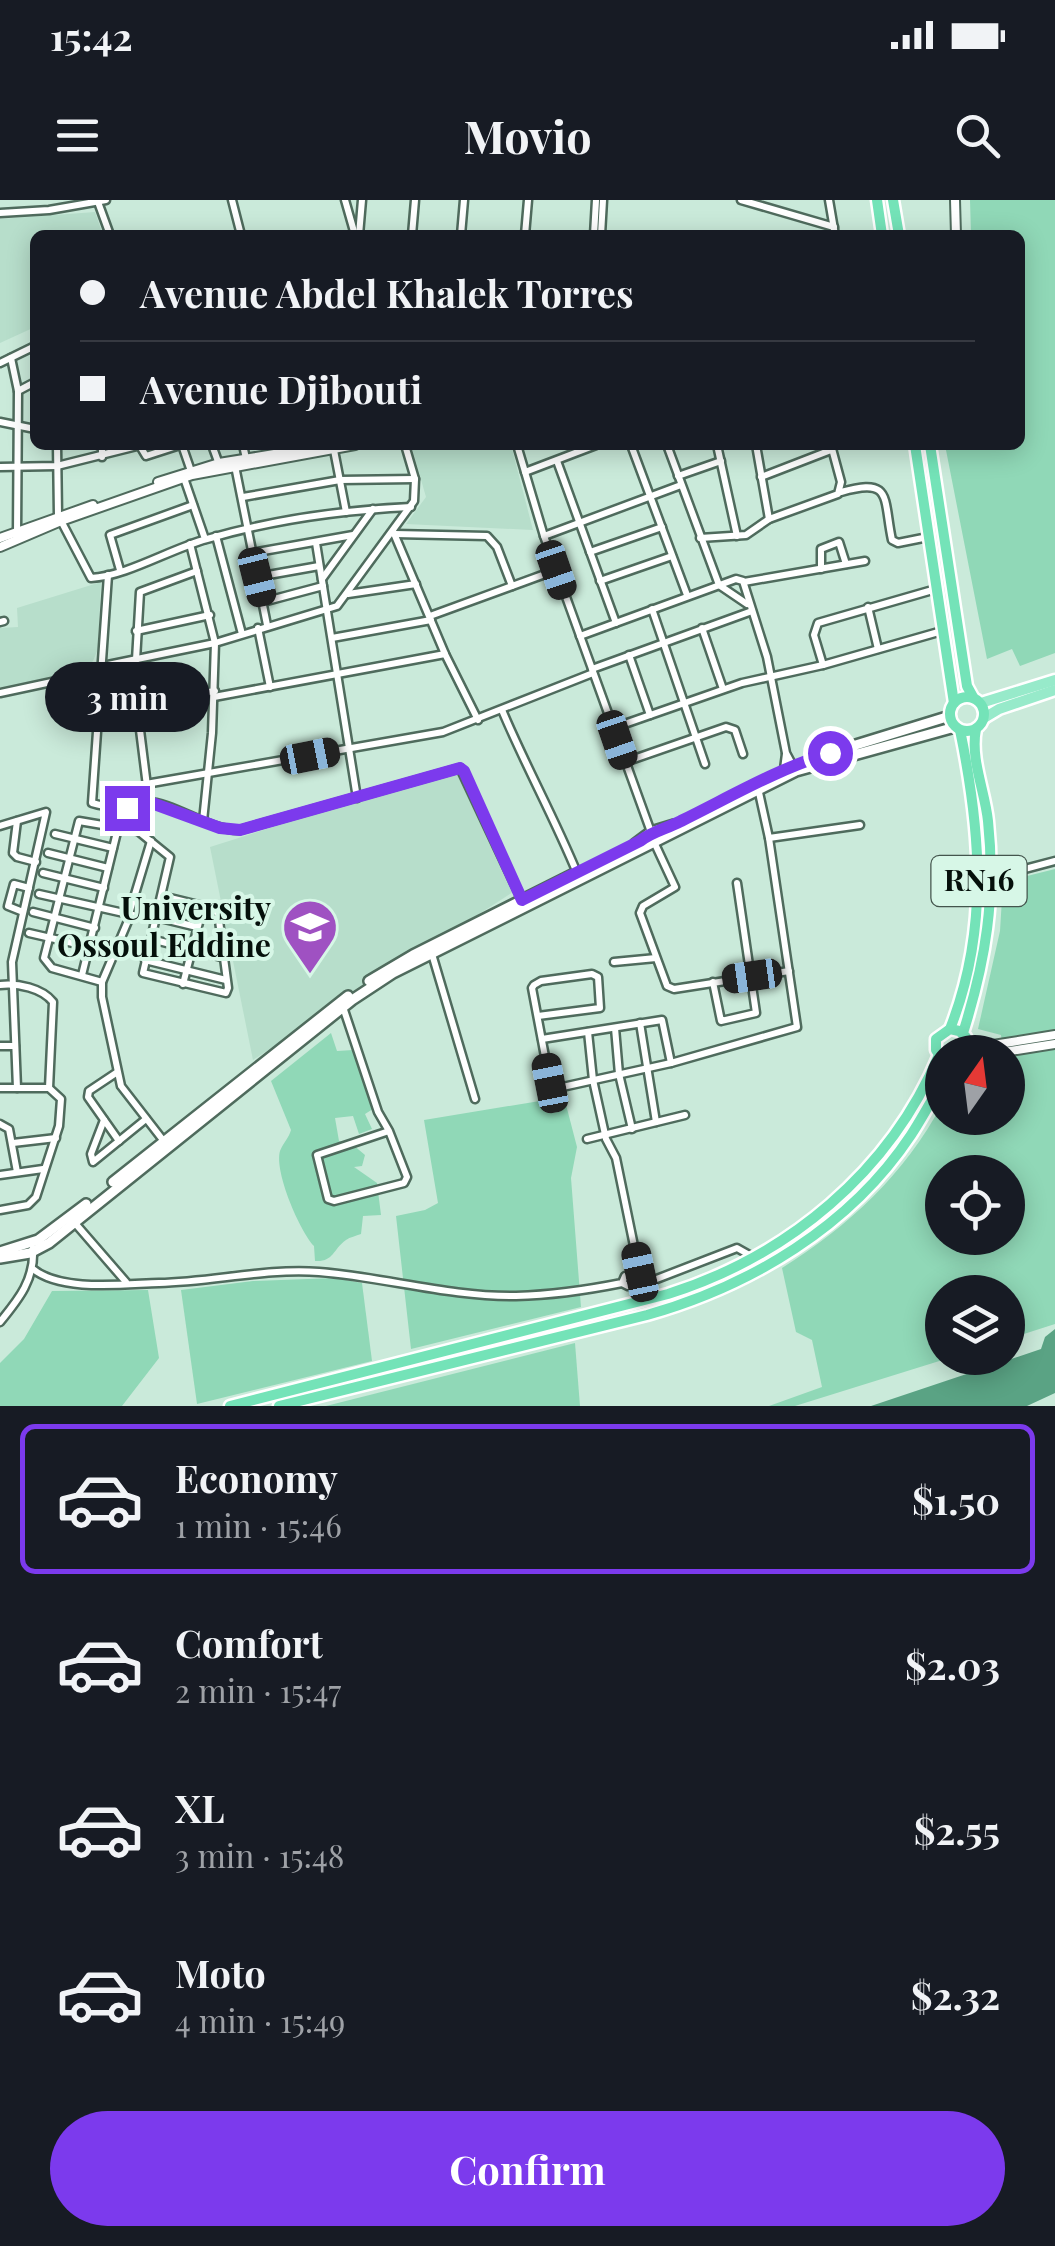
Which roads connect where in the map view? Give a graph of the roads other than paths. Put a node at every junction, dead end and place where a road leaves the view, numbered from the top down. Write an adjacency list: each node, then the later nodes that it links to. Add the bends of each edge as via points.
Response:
1 (21, 200): 15 (street)
2 (232, 200): 18 (street)
3 (345, 200): 19 (street)
4 (362, 200): 20 (street)
5 (416, 200): 21 (street)
6 (464, 200): 22 (street)
7 (528, 200): 23 (street)
8 (600, 200): 24 (street)
9 (743, 200): 25 (street)
10 (830, 200): 26 (street)
11 (877, 200): 27 (highway)
12 (892, 200): 28 (highway)
13 (954, 200): 29 (street)
14 (102, 201): 15 (street); 17 (street)
15 (22, 212): 16 (street)
16 (0, 213)
17 (109, 230)
18 (240, 230)
19 (355, 230)
20 (358, 230)
21 (413, 230)
22 (461, 230)
23 (525, 230)
24 (598, 230)
25 (831, 230)
26 (834, 230)
27 (881, 230)
28 (898, 230)
29 (956, 230)
30 (30, 348): 31 (street)
31 (11, 358): 32 (street); 34 (street)
32 (0, 363)
33 (30, 386): 34 (street)
34 (18, 391): 36 (street)
35 (0, 422): 36 (street)
36 (17, 425): 37 (street); 64 (street)
37 (30, 428)
38 (57, 450): 65 (street)
39 (102, 450): 59 (street)
40 (129, 450): 59 (street)
41 (142, 450): 42 (street, via 146,456)
42 (165, 450)
43 (182, 450): 69 (street)
44 (214, 450): 66 (street)
45 (244, 450): 60 (street)
46 (333, 450): 72 (street)
47 (406, 450): 71 (street)
48 (518, 450): 68 (street)
49 (577, 450): 61 (street)
50 (633, 450): 75 (street)
51 (669, 450): 73 (street)
52 (718, 450): 62 (street)
53 (757, 450): 70 (street)
54 (826, 450): 70 (street)
55 (831, 450): 74 (street)
56 (916, 450): 92 (highway, RN16)
57 (931, 450): 152 (highway, via 967,686)
58 (296, 451): 60 (street)
59 (102, 457): 65 (street)
60 (246, 461): 66 (street); 67 (street)
61 (557, 462): 68 (street); 83 (street)
62 (722, 462): 73 (street); 91 (street)
63 (0, 466): 64 (street)
64 (16, 466): 65 (street); 87 (street)
65 (57, 466): 81 (street)
66 (220, 466): 67 (street); 69 (street)
67 (235, 466): 76 (street)
68 (525, 472): 90 (street)
69 (189, 474): 77 (street); 81 (street)
70 (761, 477): 82 (street)
71 (415, 479): 72 (street); 78 (street)
72 (340, 480): 76 (street); 80 (street)
73 (680, 480): 75 (street); 94 (street)
74 (841, 492): 82 (street); 92 (street, via 867,485 881,490 894,542)
75 (650, 496): 83 (street); 84 (street)
76 (243, 497): 85 (street)
77 (193, 505): 95 (street); 106 (street, via 110,535)
78 (411, 507): 79 (street); 86 (street)
79 (373, 509): 80 (street); 89 (street)
80 (346, 512): 85 (street)
81 (59, 518): 87 (street); 109 (street, via 90,578)
82 (769, 520): 91 (street)
83 (580, 523): 90 (street); 99 (street)
84 (662, 527): 99 (street); 101 (street)
85 (249, 528): 88 (street); 100 (street)
86 (394, 533): 114 (street); 115 (street, via 487,536); 118 (street)
87 (17, 535): 93 (street); 98 (street)
88 (216, 536): 95 (street); 132 (street)
89 (353, 536): 96 (street); 113 (street)
90 (544, 536): 108 (street)
91 (737, 536): 94 (street)
92 (929, 536): 117 (highway, RN16)
93 (0, 538)
94 (700, 538): 116 (street)
95 (205, 539): 97 (street)
96 (316, 543): 100 (street); 104 (street)
97 (190, 544): 106 (street); 107 (street)
98 (0, 546)
99 (590, 552): 111 (street)
100 (252, 553): 110 (street)
101 (672, 556): 111 (street); 119 (street)
102 (865, 561): 103 (street)
103 (846, 564): 105 (street); 105 (street, via 839,542 820,549)
104 (319, 566): 110 (street); 113 (street)
105 (821, 569): 112 (street)
106 (120, 570): 109 (street)
107 (197, 570): 125 (street); 131 (street, via 143,589)
108 (556, 570): 115 (street); 133 (street)
109 (108, 575): 142 (street)
110 (257, 577): 120 (street)
111 (600, 581): 127 (street)
112 (744, 582): 116 (street); 122 (street)
113 (322, 583): 120 (street); 124 (street)
114 (416, 584): 118 (street); 126 (street)
115 (512, 586): 126 (street)
116 (719, 586): 119 (street); 122 (street)
117 (937, 588): 121 (street); 130 (highway, RN16)
118 (346, 594): 124 (street)
119 (687, 595): 123 (street)
120 (263, 602): 128 (street)
121 (868, 607): 137 (street); 141 (street, via 818,623 814,635)
122 (750, 608): 129 (street); 145 (street)
123 (652, 609): 127 (street); 136 (street)
124 (327, 611): 128 (street); 134 (street)
125 (210, 615): 131 (street); 135 (street)
126 (431, 618): 134 (street); 138 (street)
127 (616, 623): 133 (street)
128 (262, 627): 132 (street); 147 (street)
129 (702, 628): 136 (street); 148 (street)
130 (943, 630): 137 (street); 154 (highway, RN16)
131 (136, 631): 140 (street)
132 (242, 634): 135 (street)
133 (580, 636): 143 (street)
134 (332, 638): 144 (street)
135 (215, 642): 140 (street); 151 (street)
136 (663, 643): 139 (street); 153 (street)
137 (878, 649): 141 (street)
138 (446, 654): 144 (street); 158 (street)
139 (628, 655): 143 (street); 156 (street)
140 (136, 660): 142 (street)
141 (823, 664): 145 (street)
142 (103, 669): 150 (street); 172 (street, via 92,803 119,808)
143 (592, 671): 155 (street); 160 (street)
144 (338, 676): 147 (street); 163 (street)
145 (770, 676): 148 (street); 167 (street)
146 (1055, 680): 152 (main road)
147 (270, 687): 151 (street)
148 (723, 688): 153 (street)
149 (1055, 690): 157 (main road)
150 (0, 692)
151 (215, 694): 168 (street); 169 (street, via 137,706)
152 (977, 700): 154 (highway); 157 (highway)
153 (683, 702): 156 (street); 162 (street)
154 (954, 703): 159 (highway, RN16)
155 (502, 710): 158 (street); 191 (street)
156 (650, 715): 160 (street)
157 (984, 718): 161 (highway)
158 (478, 720): 163 (street)
159 (955, 724): 161 (highway); 167 (main road); 170 (main road, via 818,763); 236 (highway, RN16, via 976,820 979,882 970,966)
160 (613, 728): 165 (street)
161 (976, 730): 188 (highway, RN16)
162 (695, 738): 164 (street, via 730,727); 165 (street); 166 (street)
163 (348, 749): 168 (street); 171 (street)
164 (744, 754)
165 (625, 762): 180 (street)
166 (704, 764)
167 (789, 768): 180 (main road)
168 (208, 773): 169 (street); 174 (street)
169 (146, 784): 172 (street)
170 (758, 788): 180 (main road); 181 (street)
171 (357, 798): 174 (street, via 240,830); 200 (street, via 460,768)
172 (149, 802): 174 (street)
173 (17, 820): 176 (street); 187 (street, via 14,856); 187 (street, via 46,812)
174 (203, 821)
175 (860, 825): 181 (street)
176 (0, 826)
177 (118, 828): 179 (street, via 80,820); 182 (street); 183 (street)
178 (55, 834): 179 (street)
179 (72, 838): 183 (street); 185 (street)
180 (654, 838): 191 (main road); 200 (main road); 217 (street, via 675,885 640,908)
181 (769, 838): 221 (street)
182 (152, 840): 198 (street, via 170,857); 205 (street)
183 (114, 848): 189 (street)
184 (48, 853): 185 (street)
185 (67, 857): 189 (street); 192 (street)
186 (1055, 859): 188 (street); 194 (street, via 1002,875)
187 (36, 862): 195 (street)
188 (991, 866): 194 (highway, RN16)
189 (108, 868): 196 (street)
190 (44, 873): 192 (street)
191 (577, 873): 200 (main road)
192 (62, 878): 196 (street); 199 (street)
193 (737, 883): 223 (street)
194 (991, 886): 240 (highway, RN16)
195 (29, 888): 203 (street); 203 (street, via 11,888 8,906)
196 (104, 888): 202 (street)
197 (39, 894): 199 (street)
198 (162, 896): 201 (street); 207 (street)
199 (58, 898): 202 (street); 206 (street)
200 (523, 903): 215 (main road); 271 (main road, via 365,983)
201 (202, 907): 208 (street); 216 (street, via 218,913)
202 (99, 908): 205 (street); 209 (street)
203 (23, 912): 227 (street)
204 (34, 912): 206 (street)
205 (130, 914): 207 (street); 225 (street)
206 (53, 917): 209 (street); 211 (street)
207 (156, 919): 208 (street); 212 (street)
208 (197, 927): 214 (street)
209 (95, 928): 213 (street)
210 (29, 933): 211 (street)
211 (48, 938): 213 (street); 222 (street, via 47,964)
212 (150, 939): 214 (street); 218 (street)
213 (90, 947): 222 (street)
214 (192, 949): 216 (street); 220 (street)
215 (432, 953): 230 (main road); 257 (street)
216 (224, 958): 224 (street)
217 (656, 958): 219 (street); 226 (street, via 671,988)
218 (145, 960): 220 (street); 228 (street, via 145,974)
219 (614, 962)
220 (186, 970): 224 (street); 228 (street)
221 (790, 971): 223 (street); 248 (street, via 797,1027)
222 (82, 975): 225 (street)
223 (752, 976): 226 (street); 226 (street, via 756,1013 724,1021)
224 (226, 980): 228 (street, via 224,994)
225 (102, 982): 250 (street)
226 (713, 982)
227 (13, 984): 229 (street); 231 (street); 256 (street, via 53,1002)
228 (183, 984)
229 (0, 985)
230 (344, 1007): 265 (street); 271 (main road)
231 (14, 1013): 232 (street); 246 (street)
232 (0, 1014)
233 (538, 1016): 233 (street, via 600,1008 598,977 537,982 532,988); 242 (street)
234 (640, 1023): 235 (street); 248 (street, via 664,1022); 249 (street)
235 (614, 1028): 237 (street); 251 (street)
236 (950, 1029): 238 (highway, RN16); 239 (highway)
237 (588, 1032): 242 (street); 252 (street)
238 (941, 1035)
239 (956, 1035)
240 (967, 1035)
241 (1055, 1035): 243 (street)
242 (542, 1039): 252 (street, via 553,1088)
243 (1025, 1040)
244 (1055, 1044): 247 (street)
245 (0, 1046): 246 (street)
246 (16, 1046): 255 (street)
247 (1025, 1049)
248 (670, 1063): 249 (street)
249 (645, 1069): 251 (street); 262 (street)
250 (116, 1073): 260 (street, via 88,1094); 261 (street)
251 (620, 1074): 252 (street); 264 (street)
252 (593, 1080): 266 (street)
253 (925, 1085): 279 (highway, RN16, via 869,1167 804,1227)
254 (0, 1088): 255 (street)
255 (17, 1088): 256 (street)
256 (49, 1088): 267 (street, via 61,1099)
257 (475, 1099)
258 (925, 1111): 288 (highway, via 856,1198 789,1254 746,1278 688,1304)
259 (685, 1115): 262 (street)
260 (104, 1120): 269 (street); 269 (street, via 91,1161)
261 (146, 1120): 269 (street); 271 (street)
262 (656, 1122): 264 (street)
263 (0, 1124): 270 (street)
264 (632, 1129): 266 (street)
265 (389, 1131): 265 (street, via 317,1155 328,1198 404,1183)
266 (605, 1134): 268 (street); 281 (street)
267 (56, 1138): 270 (street); 272 (street)
268 (587, 1139)
269 (119, 1141)
270 (13, 1143): 273 (street)
271 (166, 1144): 276 (main road); 277 (main road)
272 (44, 1169): 273 (street); 275 (street, via 28,1205)
273 (17, 1172): 274 (street)
274 (0, 1175)
275 (0, 1210)
276 (74, 1222): 277 (main road); 283 (street)
277 (33, 1247): 278 (main road); 280 (street)
278 (0, 1255)
279 (754, 1258): 284 (street, via 736,1248); 285 (highway, RN16, via 701,1284)
280 (33, 1269): 283 (street, via 67,1283); 286 (street)
281 (640, 1272): 282 (street); 284 (street)
282 (631, 1280): 283 (street, via 625,1286 513,1296 303,1271); 284 (street)
283 (127, 1283)
284 (642, 1285): 285 (street)
285 (638, 1302): 287 (highway, RN16)
286 (0, 1322)
287 (230, 1406)
288 (279, 1406)

